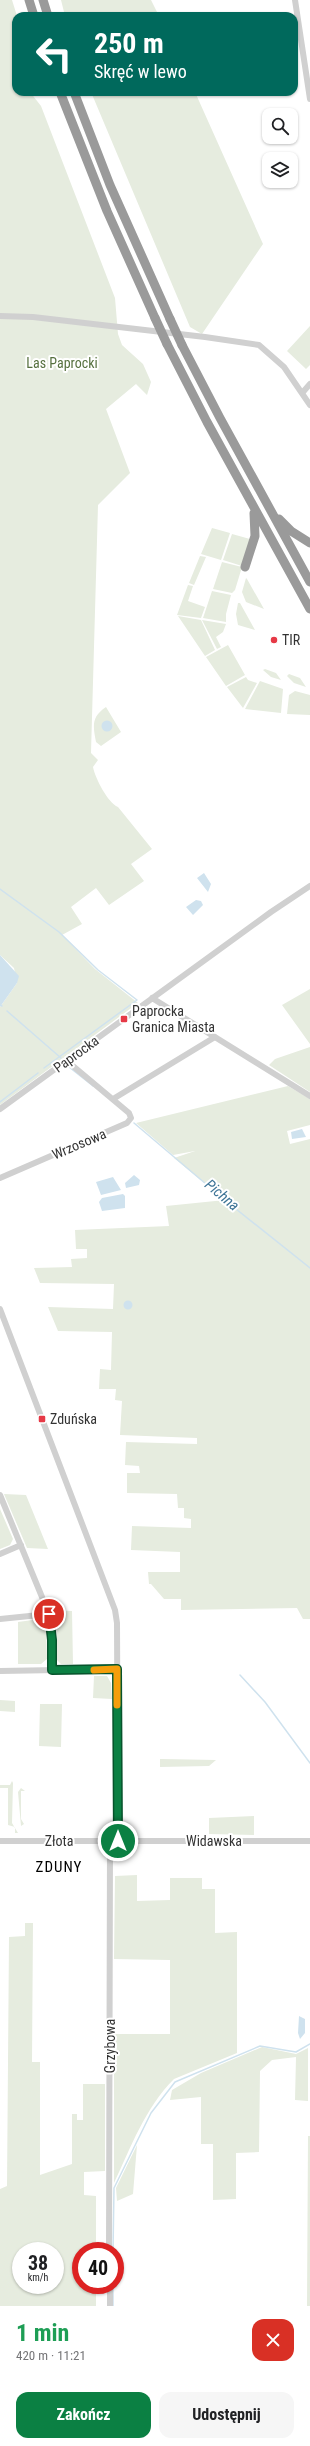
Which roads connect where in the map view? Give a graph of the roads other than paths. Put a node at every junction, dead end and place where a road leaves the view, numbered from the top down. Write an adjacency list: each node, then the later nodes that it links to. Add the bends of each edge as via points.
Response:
1 (29, 0): 4 (highway)
2 (43, 0): 5 (highway)
3 (295, 0): 6 (street)
4 (33, 12)
5 (47, 12)
6 (297, 12)
7 (298, 20): 10 (street)
8 (62, 96): 16 (highway, bridge, via 107,211 167,344)
9 (76, 96): 15 (highway, bridge, via 112,191 182,345)
10 (310, 99)
11 (0, 316): 13 (street, via 86,323 254,344 263,348 284,367)
12 (310, 384): 13 (street)
13 (303, 392): 14 (street)
14 (310, 405)
15 (262, 495): 17 (highway, via 284,524); 19 (highway)
16 (252, 506): 18 (highway, via 256,522 255,536); 20 (highway)
17 (310, 542)
18 (245, 567)
19 (310, 582)
20 (310, 609)
21 (310, 886): 22 (street, Paprocka)
22 (152, 998): 23 (street); 24 (street, Paprocka)
23 (215, 1037): 25 (street); 26 (street)
24 (67, 1061): 26 (street, Wrzosowa); 27 (street, Paprocka)
25 (310, 1096)
26 (113, 1099): 28 (street, Wrzosowa, via 132,1116 127,1123)
27 (0, 1109)
28 (0, 1178)
29 (0, 1310): 35 (street, via 114,1606 117,1623)
30 (0, 1497): 31 (street)
31 (21, 1545): 32 (street); 33 (street)
32 (0, 1554)
33 (49, 1614): 34 (street); 36 (street)
34 (0, 1619)
35 (117, 1669): 36 (street); 40 (street)
36 (52, 1670): 37 (street)
37 (0, 1671)
38 (0, 1841): 39 (street, Złota)
39 (110, 1841): 40 (street, Złota); 42 (street, Grzybowa)
40 (118, 1841): 41 (street, Widawska)
41 (310, 1841)
42 (109, 2242)
43 (110, 2294): 44 (street)
44 (110, 2306)

